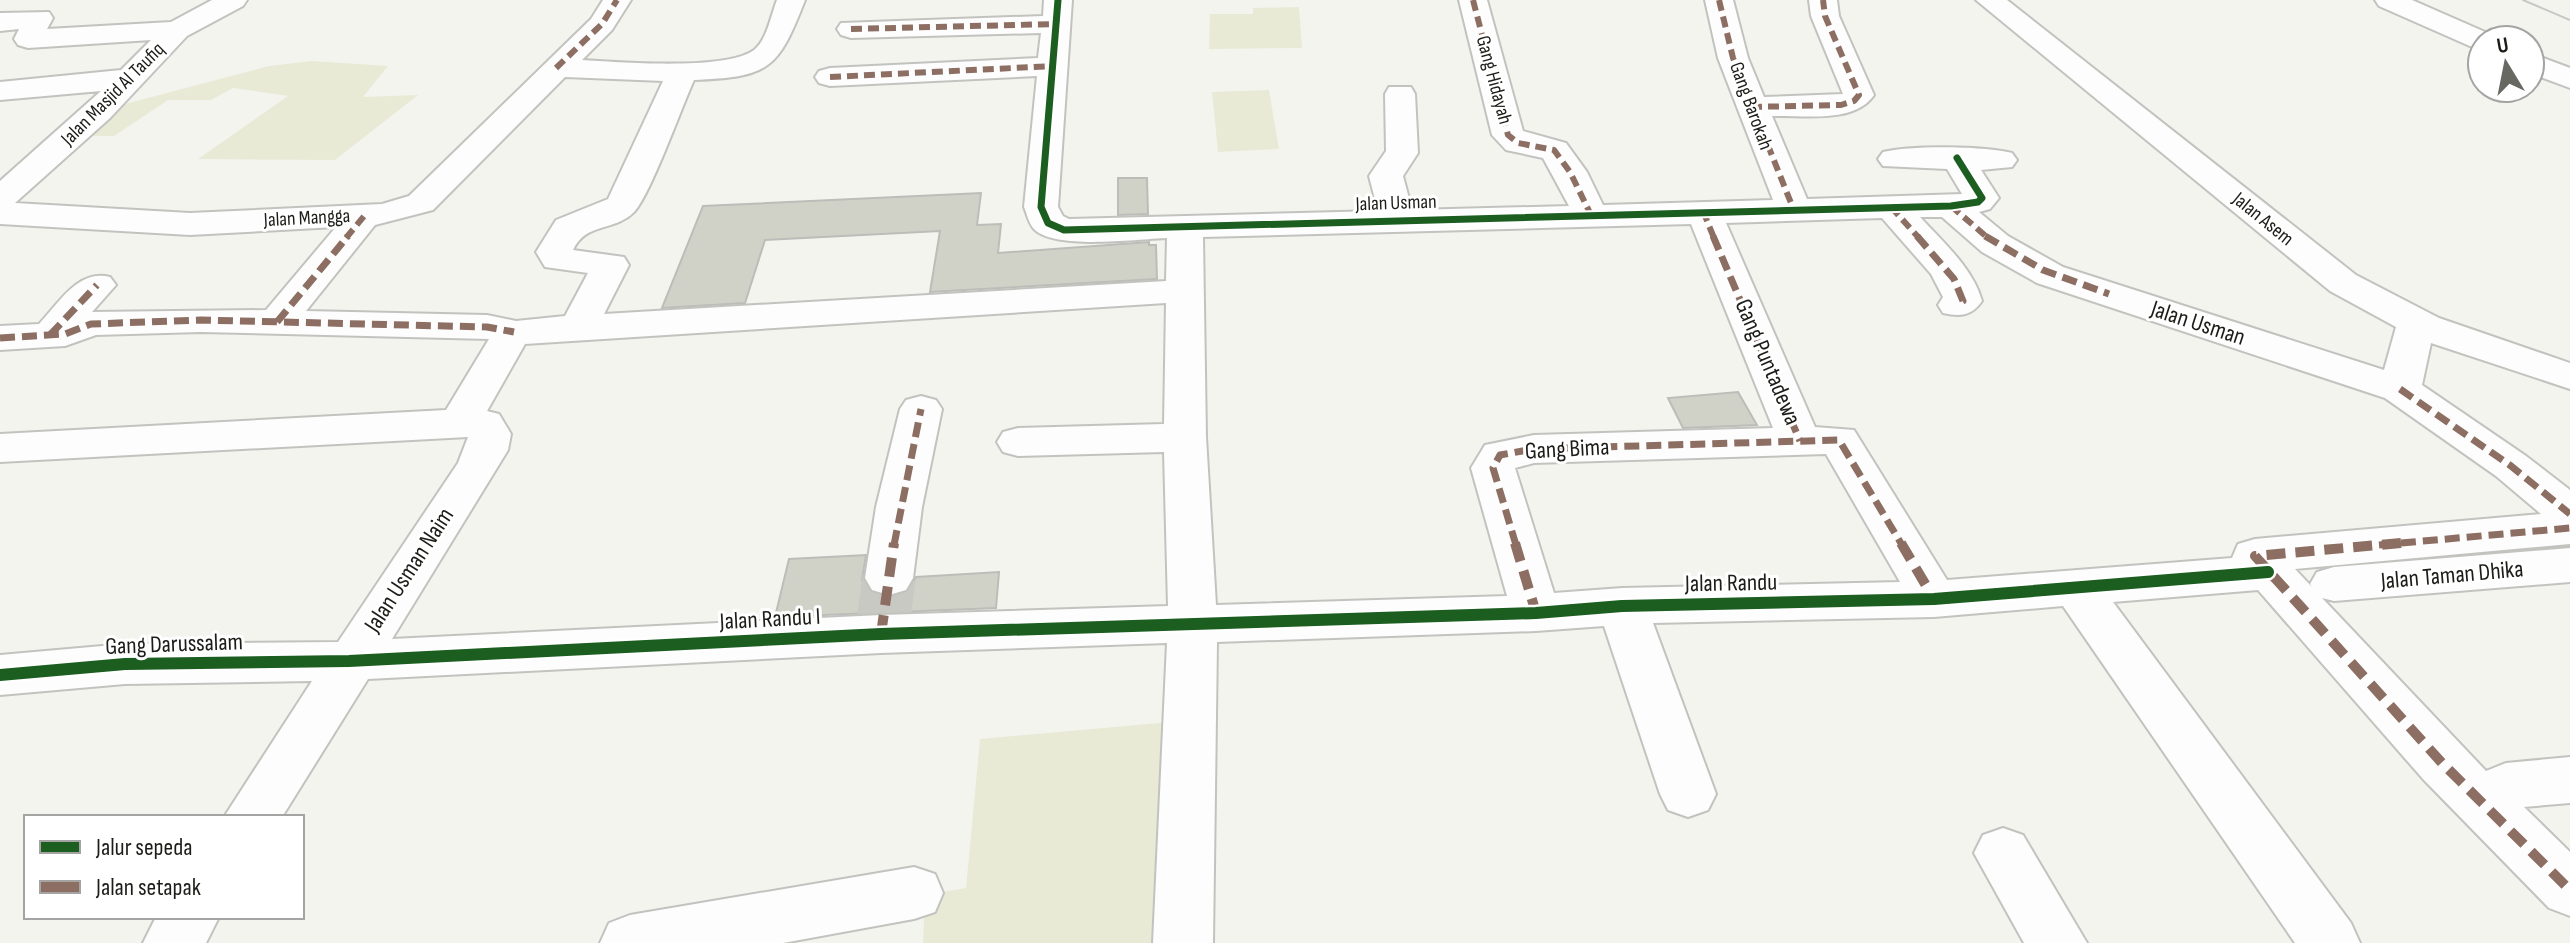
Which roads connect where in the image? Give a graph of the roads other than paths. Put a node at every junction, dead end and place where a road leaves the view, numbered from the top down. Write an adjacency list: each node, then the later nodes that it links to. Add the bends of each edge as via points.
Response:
1 (64, 0): 11 (street)
2 (233, 0): 14 (street, Jalan Masjid Al Taufiq)
3 (617, 0): 17 (street, Jalan Mangga, via 602,24)
4 (791, 0): 19 (street, via 764,57 736,67)
5 (1473, 0): 35 (street, Gang Hidayah, via 1508,135 1518,143 1554,150)
6 (1719, 0): 25 (street, Gang Barokah)
7 (1823, 0): 25 (street, via 1859,95 1841,105)
8 (1990, 0): 43 (street, Jalan Asem, via 2343,283)
9 (2389, 0): 15 (street)
10 (1058, 12): 13 (street); 16 (street, Jalan Usman)
11 (35, 17): 12 (street); 14 (street, via 39,18 28,39)
12 (0, 22)
13 (851, 29)
14 (177, 30): 21 (street, Jalan Masjid Al Taufiq)
15 (2466, 34)
16 (1054, 66): 20 (street); 38 (street, Jalan Usman, via 1043,218 1055,228 1079,232)
17 (556, 68): 19 (street); 36 (street, Jalan Mangga, via 421,203)
18 (2546, 69): 22 (street)
19 (682, 72): 44 (street, via 623,204 608,215 570,224 561,233 554,252 558,259 611,265)
20 (830, 77)
21 (127, 79): 23 (street); 29 (street, Jalan Masjid Al Taufiq, via 99,111)
22 (2570, 79)
23 (0, 91)
24 (1400, 94): 37 (street, via 1402,153 1386,176)
25 (1751, 107): 32 (street, Gang Barokah)
26 (1957, 158): 27 (street); 28 (street); 30 (street, via 1982,198)
27 (1895, 159)
28 (2000, 160)
29 (0, 199)
30 (1962, 205): 31 (street, Jalan Usman); 49 (street, Jalan Usman, via 1995,244 2050,275)
31 (1890, 206): 32 (street, Jalan Usman); 41 (street, via 1951,275 1963,295)
32 (1793, 208): 33 (street, Jalan Usman)
33 (1703, 211): 35 (street, Jalan Usman); 53 (street, Gang Puntadewa)
34 (0, 213): 36 (street, Jalan Mangga, via 190,224)
35 (1590, 213): 37 (street, Jalan Usman)
36 (365, 215): 42 (street)
37 (1398, 222): 38 (street, Jalan Usman)
38 (1185, 229): 40 (street)
39 (97, 285): 46 (street)
40 (1184, 291): 44 (street); 52 (street)
41 (1957, 305)
42 (277, 322): 45 (street); 46 (street, via 125,321)
43 (2416, 325): 48 (street, Jalan Asem); 49 (street)
44 (578, 327): 45 (street)
45 (514, 332): 51 (street)
46 (50, 335): 47 (street)
47 (0, 338)
48 (2570, 376)
49 (2400, 389): 56 (street, Jalan Usman)
50 (921, 409): 64 (street, via 899,507)
51 (459, 423): 55 (street, Jalan Usman Naim); 67 (street, Jalan Usman Naim, via 484,424 490,440 478,466)
52 (1185, 437): 54 (street); 66 (street)
53 (1800, 441): 62 (street, Gang Puntadewa, via 1839,440); 65 (street, Gang Bima, via 1534,449 1500,455 1493,468 1495,479)
54 (1018, 442)
55 (0, 448)
56 (2570, 514)
57 (2570, 528): 59 (street, via 2255,556)
58 (2570, 565): 60 (street, Jalan Taman Dhika)
59 (2268, 572): 61 (street, Jalan Randu); 74 (street, via 2442,763)
60 (2334, 584)
61 (2075, 586): 62 (street, Jalan Randu); 81 (street)
62 (1934, 599): 63 (street, Jalan Randu)
63 (1622, 606): 65 (street, Jalan Randu); 71 (street)
64 (884, 612): 66 (street, Jalan Randu I); 67 (street, Jalan Randu I)
65 (1536, 613): 66 (street, Jalan Randu)
66 (1193, 626): 79 (street)
67 (349, 661): 68 (street, Gang Darussalam, via 125,664); 72 (street, Jalan Usman Naim)
68 (0, 675)
69 (2570, 780): 70 (street)
70 (2506, 786)
71 (1688, 794)
72 (253, 815)
73 (2003, 853): 80 (street)
74 (2570, 890)
75 (914, 893): 78 (street)
76 (188, 919): 77 (street)
77 (173, 943)
78 (630, 943)
79 (1183, 943)
80 (2057, 943)
81 (2330, 943)

